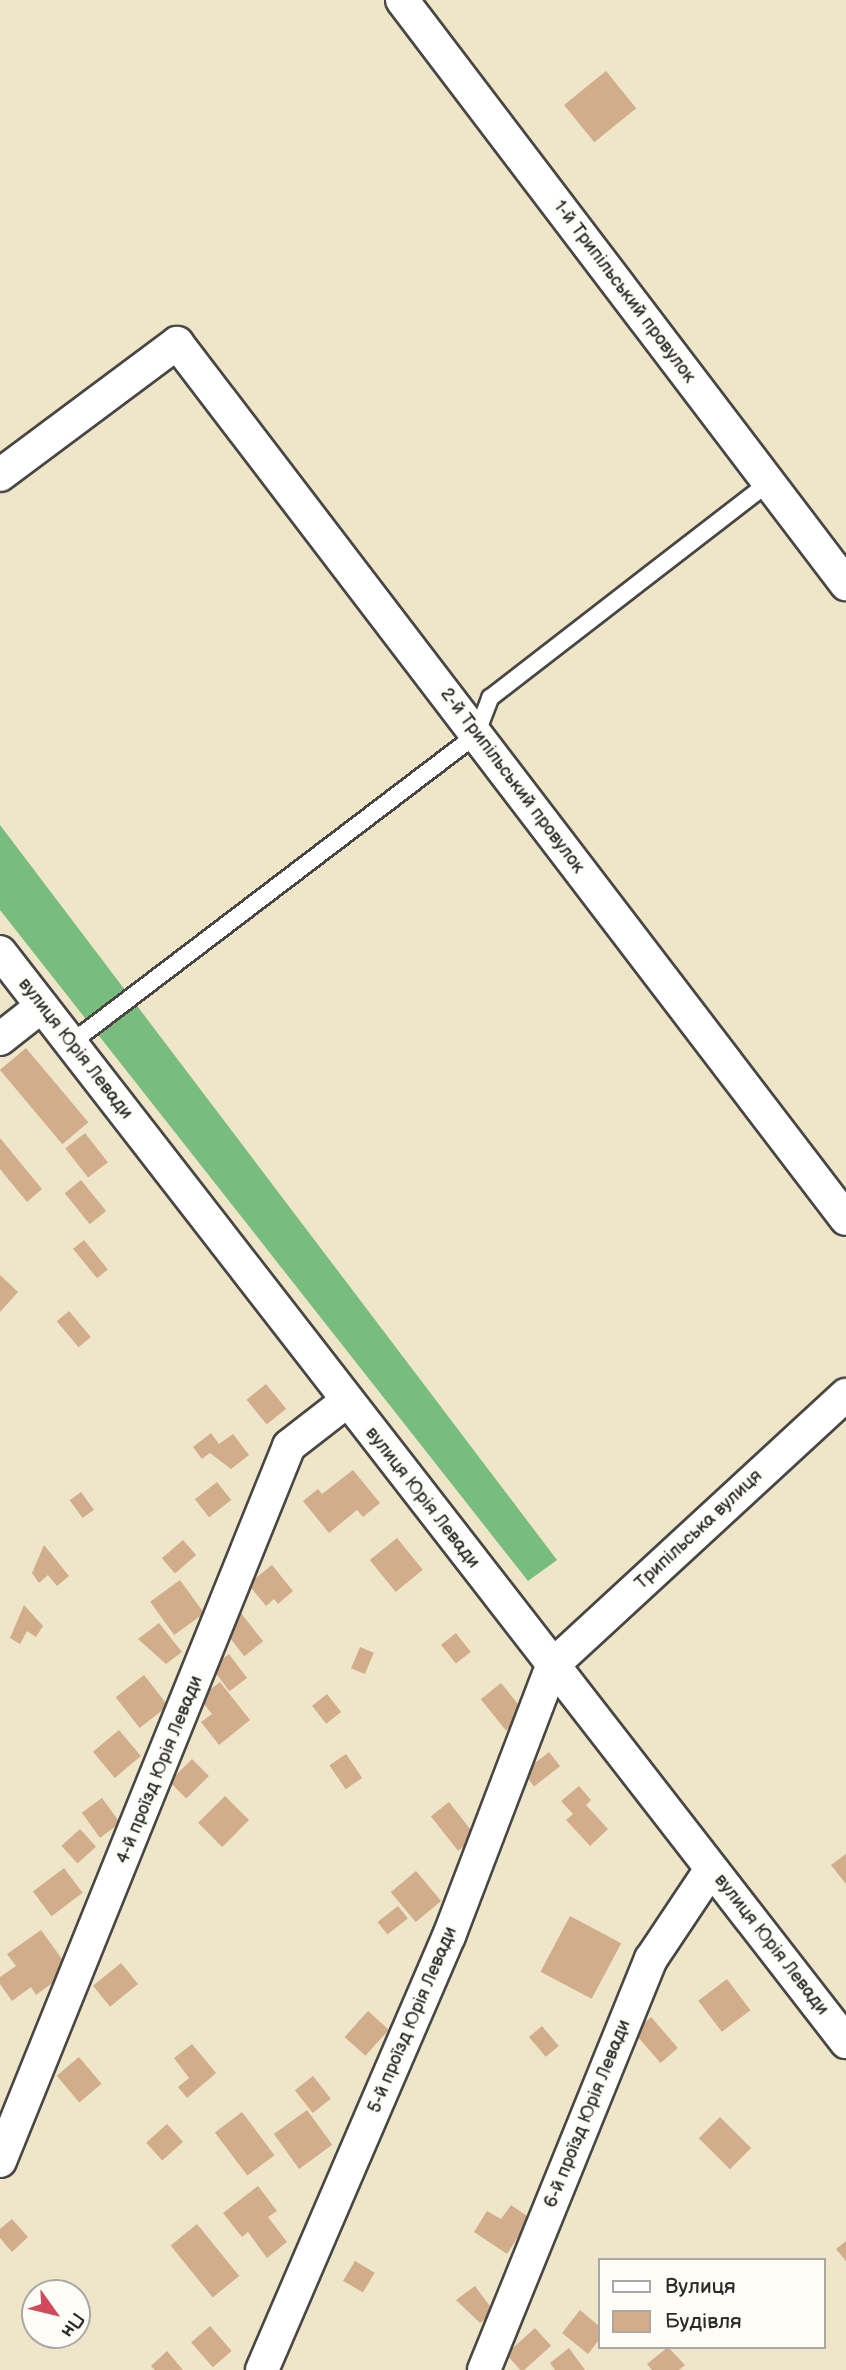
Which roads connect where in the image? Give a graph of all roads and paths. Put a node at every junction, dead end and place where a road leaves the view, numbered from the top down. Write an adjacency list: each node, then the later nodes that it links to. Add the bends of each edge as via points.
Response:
1 (402, 0): 3 (street, 1-й Трипільський провулок)
2 (0, 475): 5 (street, 2-й Трипільський провулок, via 177,343)
3 (769, 482): 4 (street, 1-й Трипільський провулок); 5 (lane, via 490,698)
4 (846, 583)
5 (476, 735): 9 (lane); 10 (street, 2-й Трипільський провулок)
6 (0, 952): 7 (street, вулиця Юрія Левади)
7 (41, 1006): 8 (street); 9 (street, вулиця Юрія Левади)
8 (0, 1038)
9 (71, 1043): 12 (street, вулиця Юрія Левади)
10 (846, 1219)
11 (846, 1395): 13 (street, Трипільська вулиця)
12 (347, 1401): 13 (street, вулиця Юрія Левади); 16 (street, 4-й проїзд Юрія Левади, via 289,1446)
13 (552, 1665): 14 (street, вулиця Юрія Левади); 17 (street, 5-й проїзд Юрія Левади, via 449,1936)
14 (712, 1869): 15 (street, вулиця Юрія Левади); 18 (street, 6-й проїзд Юрія Левади, via 651,1959)
15 (846, 2042)
16 (0, 2161)
17 (262, 2370)
18 (484, 2370)

